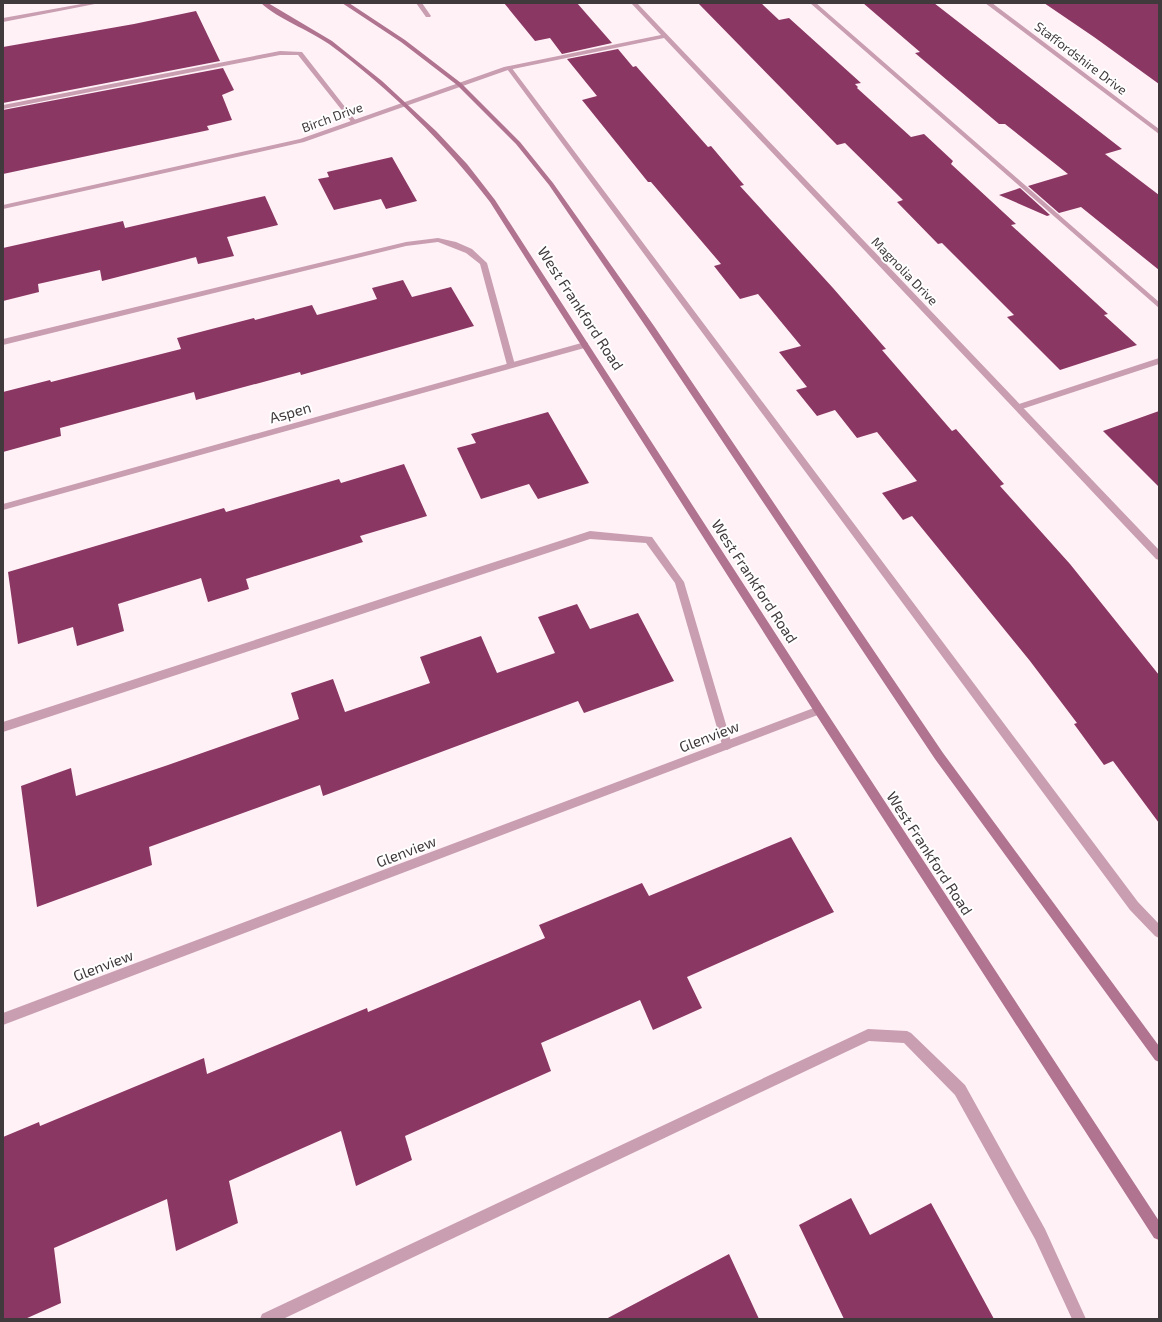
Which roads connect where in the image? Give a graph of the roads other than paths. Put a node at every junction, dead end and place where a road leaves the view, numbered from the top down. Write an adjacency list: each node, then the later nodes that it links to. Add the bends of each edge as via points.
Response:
1 (98, 3): 9 (street)
2 (264, 3): 13 (main road, West Frankford Road, via 330,42)
3 (345, 3): 12 (main road, via 403,41)
4 (419, 3): 8 (street)
5 (634, 3): 10 (street, Magnolia Drive)
6 (813, 3): 18 (street)
7 (988, 3): 16 (street, Staffordshire Drive)
8 (428, 16)
9 (3, 20)
10 (665, 36): 11 (street, Birch Drive); 23 (street, Magnolia Drive)
11 (509, 68): 12 (street, Birch Drive); 29 (street, via 1134,906)
12 (459, 84): 13 (street, Birch Drive); 31 (main road, via 518,143 551,184 652,328 939,756)
13 (403, 104): 15 (street, Birch Drive); 20 (main road, West Frankford Road, via 465,165 493,200)
14 (3, 107): 15 (street, via 280,53 300,53)
15 (354, 122): 17 (street, Birch Drive, via 302,141)
16 (1159, 132)
17 (3, 207)
18 (1159, 306)
19 (3, 342): 22 (street, via 406,244 438,240 469,251 483,263)
20 (585, 345): 22 (street, Aspen); 26 (main road, West Frankford Road)
21 (1159, 361): 23 (street)
22 (511, 365): 24 (street, Aspen)
23 (1019, 406): 25 (street, Magnolia Drive)
24 (3, 507)
25 (1159, 556)
26 (819, 710): 28 (street, Glenview); 32 (main road, West Frankford Road)
27 (3, 727): 28 (street, via 590,535 649,540 679,582)
28 (727, 746): 30 (street, Glenview)
29 (1159, 932)
30 (3, 1019)
31 (1159, 1056)
32 (1159, 1233)
33 (267, 1319): 34 (street, via 868,1035 906,1037 960,1090 1040,1234)
34 (1079, 1319)

